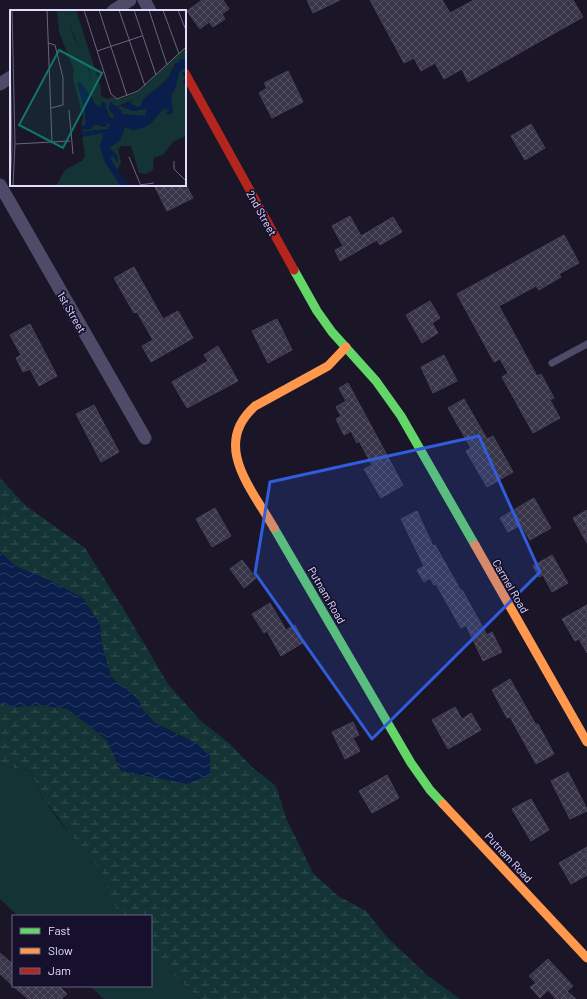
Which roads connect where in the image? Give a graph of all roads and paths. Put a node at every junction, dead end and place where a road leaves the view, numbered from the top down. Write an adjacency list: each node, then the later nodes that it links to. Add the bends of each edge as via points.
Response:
1 (130, 0): 3 (street)
2 (144, 0): 4 (street)
3 (115, 10)
4 (149, 10)
5 (186, 76): 10 (street, 2nd Street, via 317,311)
6 (10, 78): 7 (street)
7 (0, 84)
8 (0, 185): 12 (street, 1st Street)
9 (587, 344): 11 (lane)
10 (346, 347): 13 (street, Carmel Road, via 376,381 401,416); 14 (street, Putnam Road, via 328,366 246,412 239,422 235,435 236,458 240,469 410,763 430,790)
11 (552, 363)
12 (145, 438)
13 (587, 742)
14 (587, 958)

